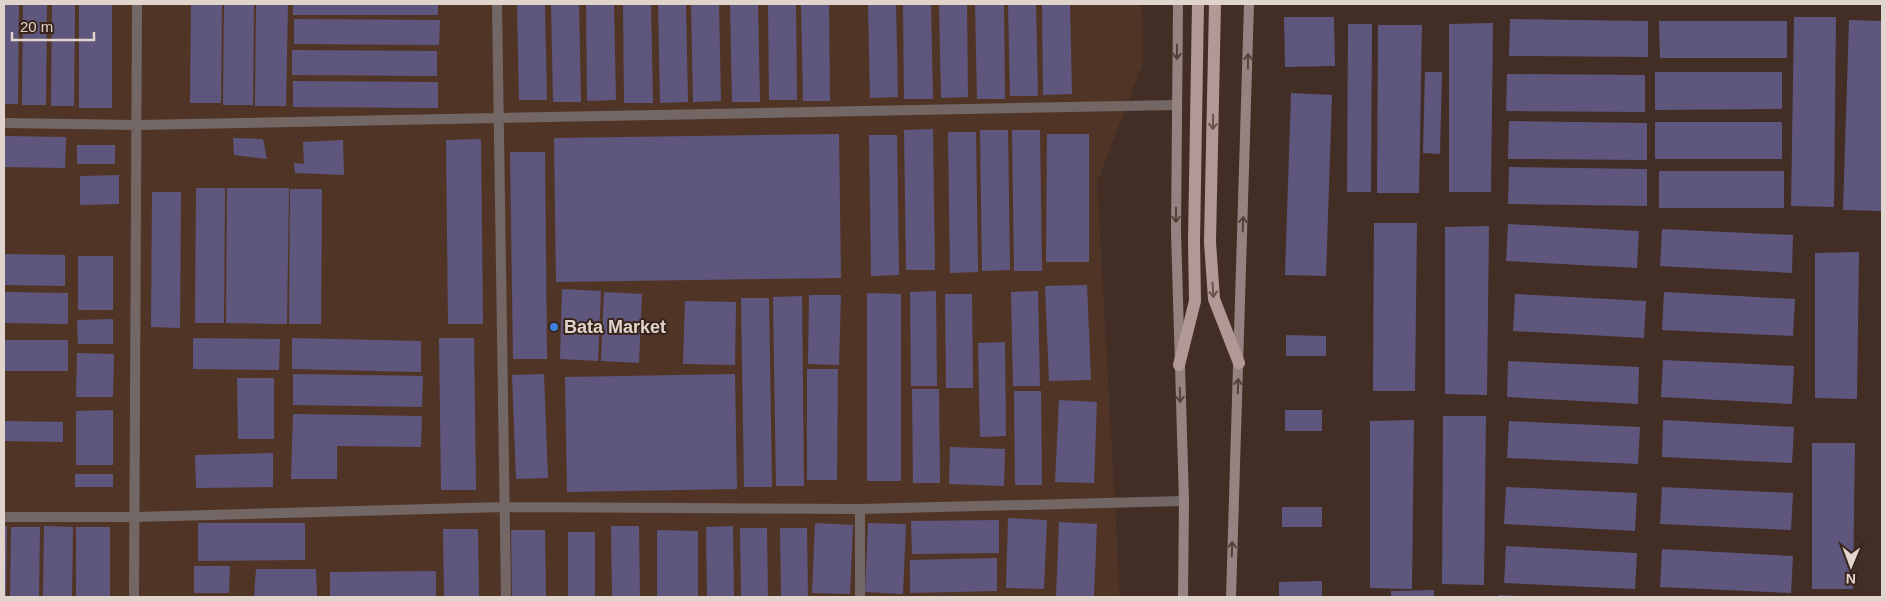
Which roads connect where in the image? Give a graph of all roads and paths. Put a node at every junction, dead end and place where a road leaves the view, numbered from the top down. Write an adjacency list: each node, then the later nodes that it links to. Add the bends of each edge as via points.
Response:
1 (137, 4): 10 (lane)
2 (497, 4): 8 (lane)
3 (1178, 4): 7 (main road, one-way to 7)
4 (1198, 4): 12 (main road, via 1195,301)
5 (1215, 4): 11 (main road, one-way to 11, via 1210,242 1214,299)
6 (1249, 4): 11 (main road, one-way to 6)
7 (1177, 105): 8 (lane); 12 (main road, one-way to 12)
8 (498, 119): 10 (lane); 14 (lane)
9 (4, 124): 10 (lane)
10 (137, 125): 16 (lane)
11 (1239, 363): 22 (main road, one-way to 11)
12 (1179, 365): 13 (main road, one-way to 13)
13 (1184, 501): 15 (lane); 21 (main road)
14 (504, 507): 15 (lane); 16 (lane); 19 (lane)
15 (860, 509): 20 (lane)
16 (134, 517): 17 (lane); 18 (lane)
17 (4, 518)
18 (134, 597)
19 (506, 597)
20 (860, 597)
21 (1183, 597)
22 (1231, 597)

